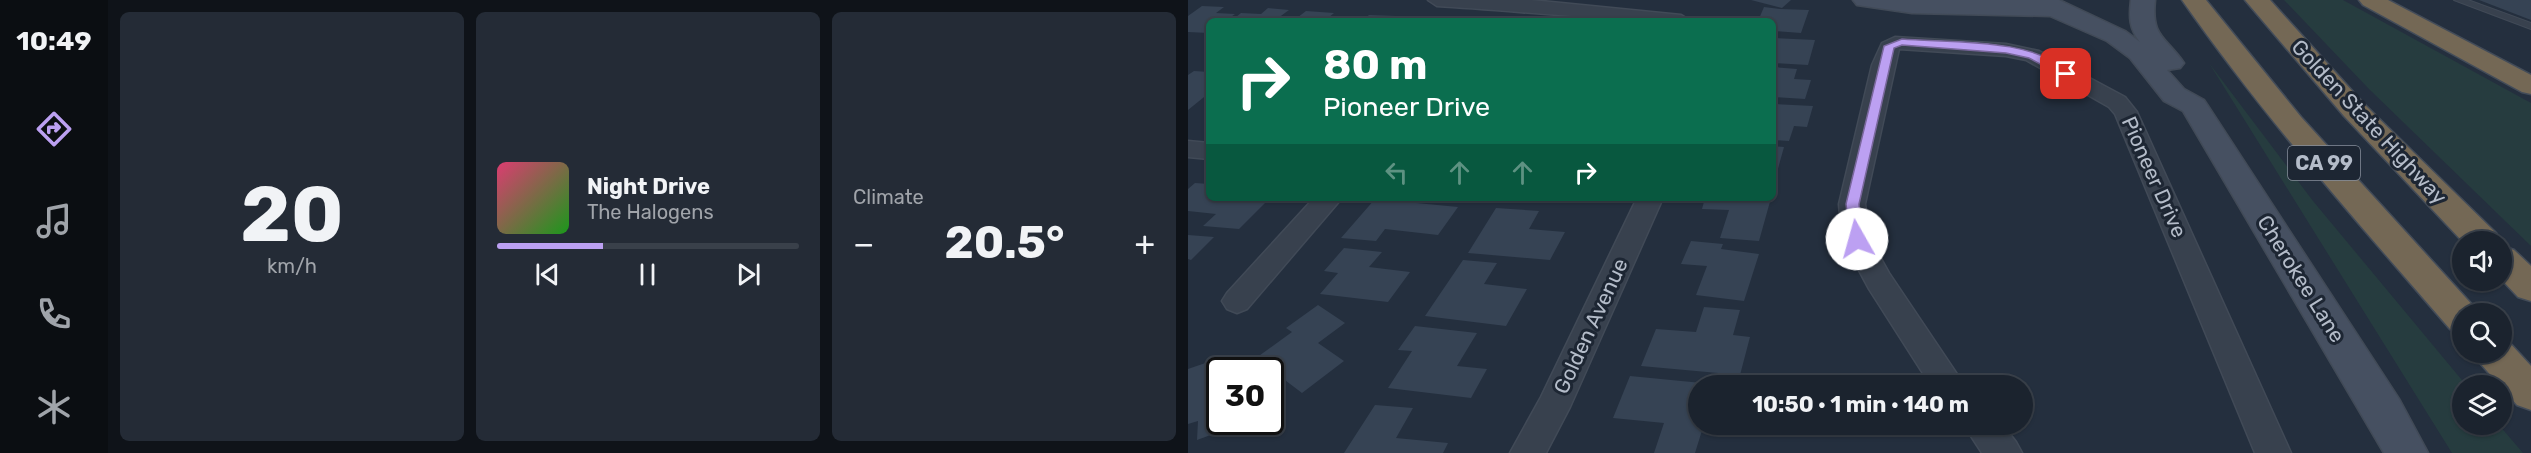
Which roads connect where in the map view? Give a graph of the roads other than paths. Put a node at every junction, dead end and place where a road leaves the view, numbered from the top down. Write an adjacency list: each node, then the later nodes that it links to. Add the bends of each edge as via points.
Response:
1 (1437, 0): 8 (street)
2 (1865, 0): 9 (main road, Cherokee Lane, via 1923,7)
3 (2143, 0): 17 (main road, Cherokee Lane, via 2144,31 2196,94)
4 (2194, 0): 26 (highway, CA 99, via 2348,192)
5 (2257, 0): 22 (highway, Golden State Highway / CA 99, via 2354,110)
6 (2371, 0): 12 (highway)
7 (2459, 0): 11 (lane)
8 (1556, 4): 10 (street)
9 (2050, 5): 17 (main road, Cherokee Lane, via 2116,36 2139,53 2174,95)
10 (1659, 18)
11 (2531, 26)
12 (2427, 29): 13 (highway); 14 (highway)
13 (2488, 61): 15 (highway); 16 (highway)
14 (2531, 68)
15 (2531, 80)
16 (2531, 86)
17 (2193, 106): 34 (main road, Cherokee Lane)
18 (1188, 149): 19 (street)
19 (1206, 151)
20 (1326, 201): 25 (street)
21 (1649, 201): 31 (street, Golden Avenue)
22 (2473, 231)
23 (2512, 269): 24 (highway)
24 (2531, 287)
25 (1237, 301)
26 (2452, 307)
27 (2504, 363): 29 (highway)
28 (1943, 375): 33 (street, Pioneer Drive, via 1879,281 1857,239 1852,204 1883,65 1889,46 1895,43 2032,55 2117,102 2126,112)
29 (2531, 393)
30 (1989, 435): 32 (street)
31 (1528, 453)
32 (2004, 453)
33 (2273, 453)
34 (2407, 453)

